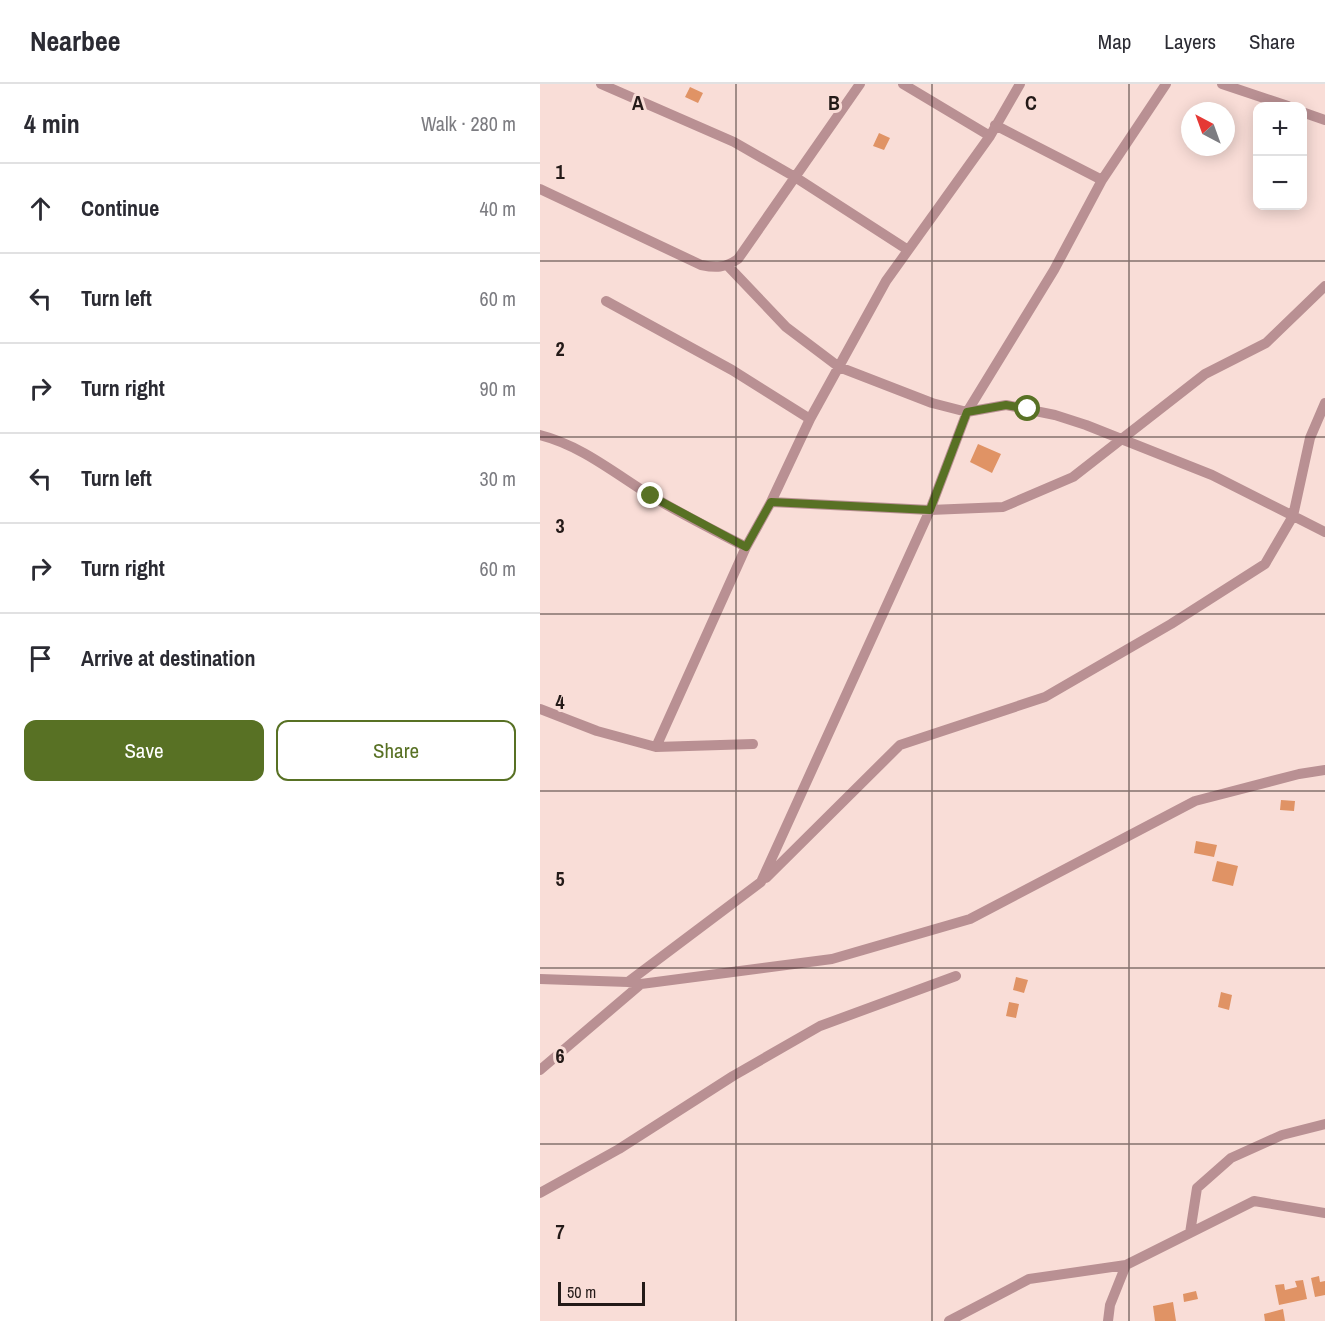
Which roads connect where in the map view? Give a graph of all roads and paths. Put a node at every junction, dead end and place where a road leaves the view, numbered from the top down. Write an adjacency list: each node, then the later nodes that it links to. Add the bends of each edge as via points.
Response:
1 (601, 84): 12 (street, via 734,142)
2 (860, 84): 12 (street)
3 (903, 84): 11 (street)
4 (1020, 84): 10 (street)
5 (1165, 84): 13 (street)
6 (1222, 84): 7 (street)
7 (1276, 102)
8 (1307, 114): 9 (street)
9 (1325, 120)
10 (995, 125): 11 (street); 13 (street)
11 (990, 136): 15 (street)
12 (795, 177): 15 (street); 16 (street, via 738,260)
13 (1102, 180): 21 (street, via 1054,270)
14 (540, 189): 16 (street, via 701,265)
15 (908, 250): 19 (street)
16 (728, 266): 19 (street, via 786,327)
17 (1325, 286): 24 (street, via 1266,343 1204,374)
18 (606, 301): 22 (street, via 732,370)
19 (838, 367): 21 (street, via 932,403); 22 (street)
20 (1325, 403): 27 (street, via 1310,438)
21 (967, 412): 24 (street, via 1006,405 1054,415); 26 (street)
22 (810, 419): 25 (street)
23 (540, 435): 29 (street, via 595,460)
24 (1123, 439): 26 (street, via 1073,477 1004,507); 27 (street, via 1212,475)
25 (771, 502): 26 (street); 29 (street)
26 (930, 510): 34 (street)
27 (1293, 516): 28 (street); 34 (street, via 1265,564 1171,624 1045,697 900,745)
28 (1325, 532)
29 (746, 547): 32 (street)
30 (540, 708): 32 (street, via 597,731)
31 (753, 744): 32 (street)
32 (656, 747)
33 (1325, 770): 38 (street, via 1195,801 970,919 832,959)
34 (761, 882): 37 (street)
35 (956, 976): 41 (street, via 820,1026)
36 (540, 979): 37 (street)
37 (628, 982): 38 (street)
38 (641, 984): 39 (street)
39 (540, 1070)
40 (1325, 1124): 43 (street, via 1281,1135 1231,1158 1197,1188)
41 (540, 1193)
42 (1325, 1213): 43 (street, via 1254,1201)
43 (1190, 1233): 44 (street)
44 (1126, 1264): 45 (street, via 1029,1279); 46 (street)
45 (949, 1321)
46 (1108, 1321)

